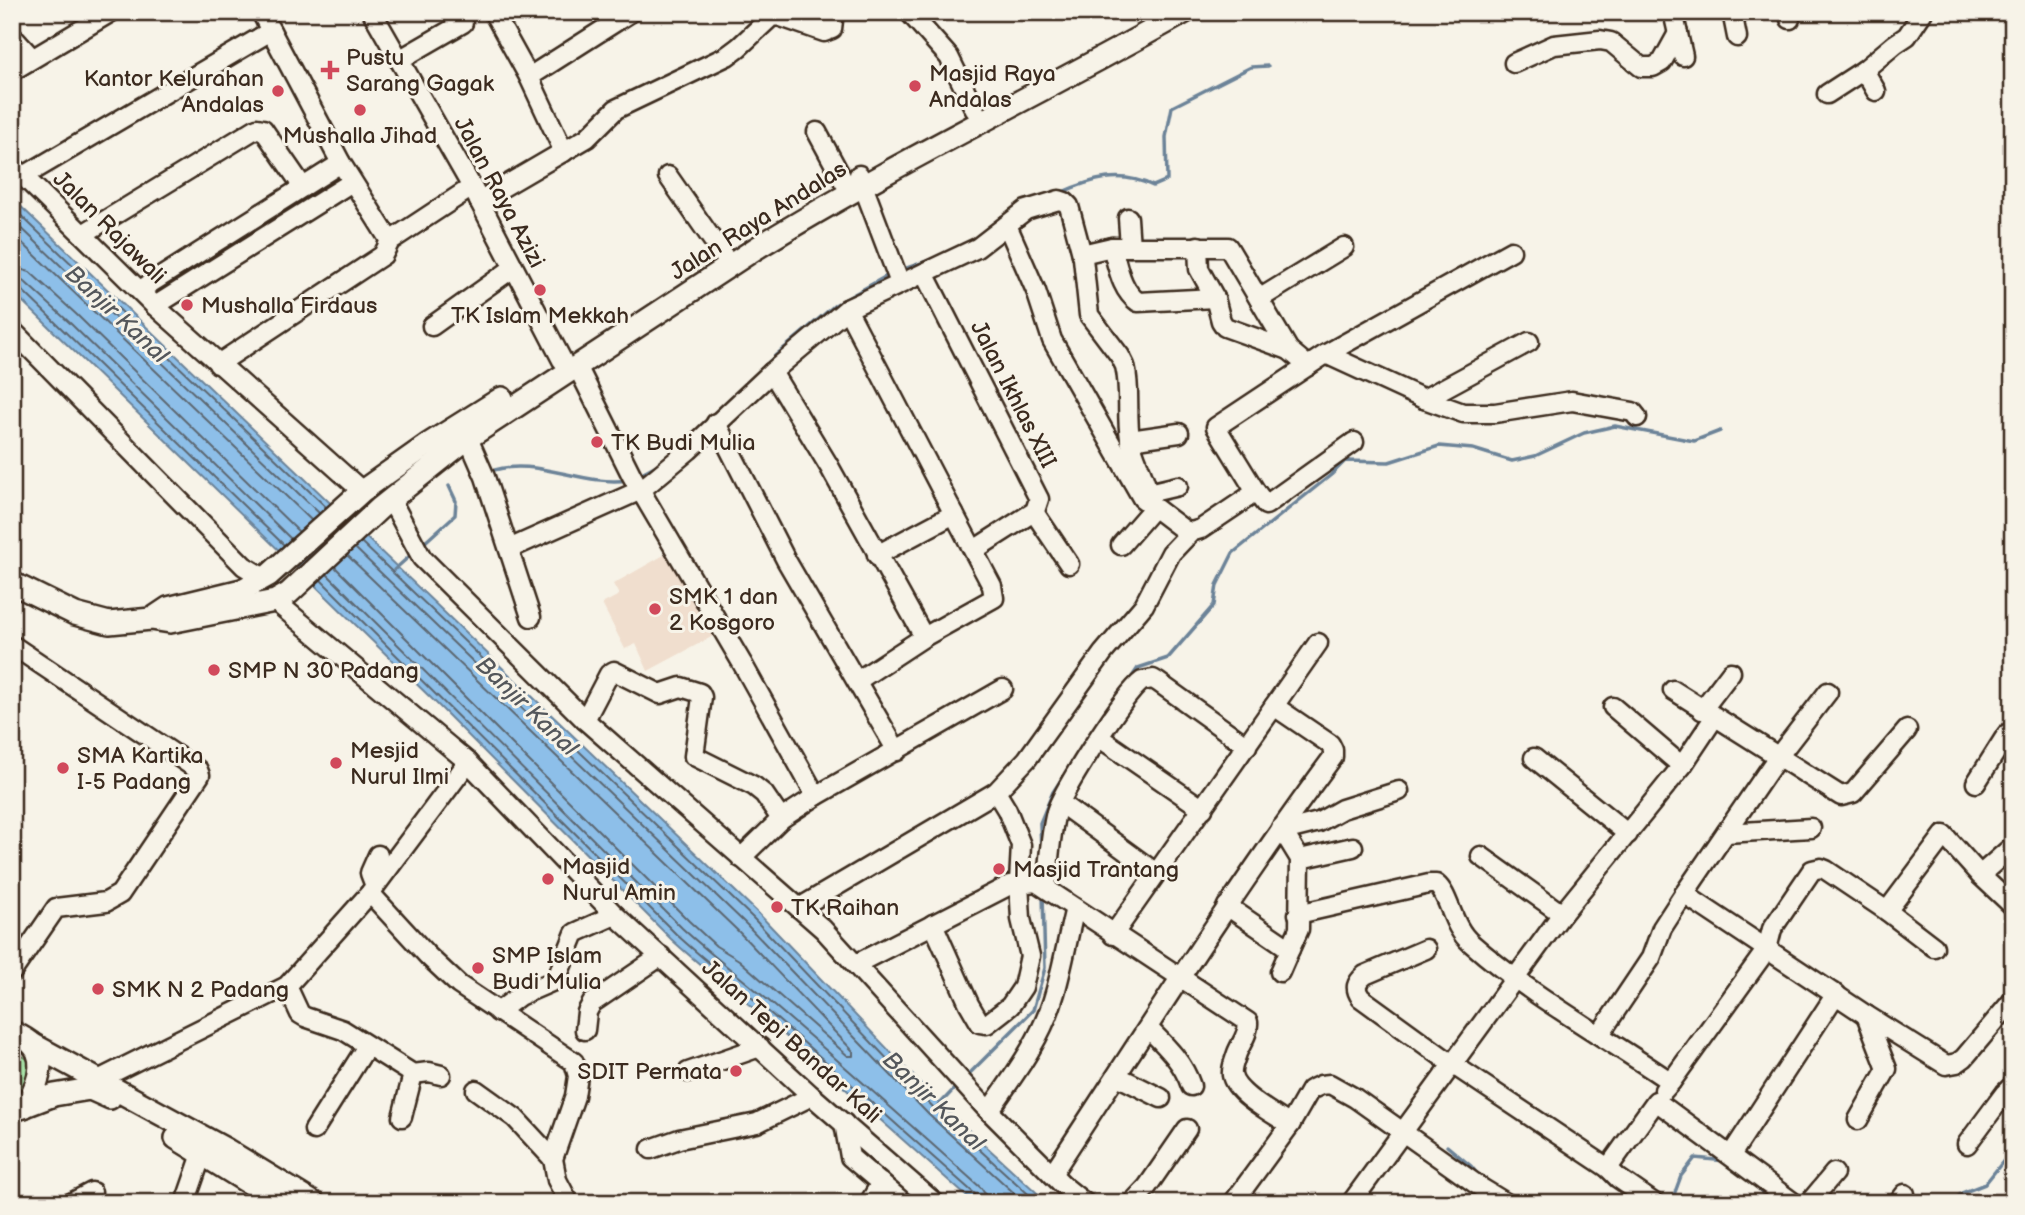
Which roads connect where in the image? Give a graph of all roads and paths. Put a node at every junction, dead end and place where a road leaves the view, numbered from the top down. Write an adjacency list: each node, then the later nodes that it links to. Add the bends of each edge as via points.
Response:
1 (111, 12): 21 (street)
2 (261, 12): 15 (street)
3 (372, 12): 22 (street, Jalan Raya Azizi)
4 (484, 12): 14 (street)
5 (493, 12): 26 (street)
6 (631, 12): 26 (street)
7 (834, 12): 31 (street, via 832,29 824,32 771,17 733,51 616,109 587,138)
8 (909, 12): 29 (street, via 949,58)
9 (1157, 12): 19 (main road, Jalan Raya Andalas)
10 (1185, 12): 19 (main road, Jalan Raya Andalas)
11 (1673, 12): 16 (street)
12 (1732, 12): 18 (street)
13 (1923, 12): 24 (street, via 1910,34)
14 (461, 17): 22 (street)
15 (271, 31): 32 (street); 33 (street)
16 (1678, 33): 20 (street); 23 (street, via 1662,62 1653,67 1640,67 1611,42 1600,40 1554,45)
17 (12, 36): 21 (street)
18 (1737, 37)
19 (1091, 55): 29 (main road, Jalan Raya Andalas); 35 (main road, Jalan Raya Andalas)
20 (1683, 56)
21 (33, 58): 25 (street)
22 (399, 60): 38 (street, Jalan Raya Azizi)
23 (1514, 63)
24 (1864, 70): 27 (street); 28 (street)
25 (12, 71)
26 (529, 77): 31 (street)
27 (1876, 91)
28 (1827, 94)
29 (975, 110): 35 (main road, Jalan Raya Andalas)
30 (817, 132): 35 (street)
31 (564, 152): 38 (street)
32 (341, 163): 36 (street); 37 (street)
33 (18, 170): 42 (street, Jalan Rajawali)
34 (668, 176): 51 (street)
35 (855, 181): 51 (main road, Jalan Raya Andalas, via 792,211); 54 (street); 58 (main road, Jalan Raya Andalas, via 786,230)
36 (352, 182): 43 (street); 44 (street)
37 (303, 187): 40 (street); 42 (street, via 263,129 257,128)
38 (475, 194): 44 (street); 52 (street, Jalan Raya Azizi)
39 (1128, 218): 47 (street)
40 (247, 222): 43 (street); 55 (street)
41 (1007, 225): 50 (street, via 1026,210 1063,200 1069,206); 53 (street, via 978,248); 81 (street, via 1056,348 1142,498)
42 (83, 234): 55 (street, Jalan Rajawali)
43 (259, 240): 59 (street)
44 (390, 241): 66 (street, via 383,255)
45 (1198, 246): 47 (street); 56 (street, via 1200,271); 57 (street, via 1230,249)
46 (1112, 247): 47 (street); 50 (street); 56 (street, via 1125,288 1138,302)
47 (1130, 247)
48 (1344, 247): 57 (street)
49 (1511, 251): 65 (street)
50 (1082, 254): 75 (street, via 1089,315 1121,356 1126,370)
51 (723, 255): 58 (main road, Jalan Raya Andalas)
52 (513, 268): 61 (street); 67 (street, Jalan Raya Azizi)
53 (924, 273): 54 (street); 83 (street, Jalan Ikhlas XIII, via 1038,493)
54 (898, 276): 60 (street)
55 (140, 290): 59 (street, Jalan Rajawali)
56 (1215, 298): 64 (street, via 1228,329)
57 (1259, 299): 64 (street)
58 (661, 303): 67 (main road, Jalan Raya Andalas)
59 (155, 306): 66 (street, Jalan Rajawali)
60 (847, 309): 69 (street); 84 (street)
61 (432, 326)
62 (12, 330): 91 (street)
63 (1529, 342): 70 (street)
64 (1289, 350): 68 (street)
65 (1326, 354): 68 (street); 70 (street)
66 (218, 363): 80 (street, Jalan Rajawali)
67 (569, 363): 73 (main road, Jalan Raya Andalas); 77 (street, Jalan Raya Azizi)
68 (1308, 366): 79 (street, via 1216,427)
69 (772, 372): 72 (street); 89 (street)
70 (1424, 399): 71 (street, via 1472,414 1572,401 1634,412)
71 (1637, 417)
72 (716, 423): 77 (street, via 689,450); 102 (street, via 786,560)
73 (464, 432): 80 (main road, Jalan Raya Andalas, via 426,445); 82 (main road, Jalan Raya Andalas); 87 (street)
74 (1180, 433): 75 (street)
75 (1130, 440): 81 (street)
76 (1354, 442): 79 (street, via 1266,505)
77 (637, 484): 87 (street); 122 (street, Jalan Raya Azizi)
78 (1178, 486): 81 (street)
79 (1256, 492): 85 (street)
80 (359, 494): 92 (main road, Jalan Raya Andalas)
81 (1150, 501): 85 (street); 86 (street)
82 (386, 504): 95 (main road, Jalan Raya Andalas); 109 (street, via 417,550)
83 (1034, 512): 88 (street); 90 (street)
84 (954, 513): 88 (street); 89 (street)
85 (1191, 532): 121 (street, via 1171,553 1144,606 1103,653 1027,759)
86 (1121, 545)
87 (509, 549): 96 (street)
88 (974, 550): 98 (street, via 994,598)
89 (877, 555): 98 (street)
90 (1069, 564)
91 (244, 566): 92 (street); 94 (street)
92 (266, 577): 94 (main road, Jalan Raya Andalas)
93 (12, 583): 97 (main road, via 97,621)
94 (220, 597): 97 (main road, Jalan Raya Andalas, via 168,608)
95 (282, 597): 97 (main road, via 170,622); 117 (street, Jalan Tepi Bandar Kali)
96 (531, 617)
97 (151, 619)
98 (924, 637): 102 (street)
99 (1318, 643): 106 (street)
100 (12, 645): 157 (street, via 200,775 120,894 106,902 56,908)
101 (1731, 672): 108 (street)
102 (857, 681): 114 (street)
103 (1003, 689): 114 (street)
104 (1673, 690): 108 (street)
105 (1828, 692): 116 (street)
106 (1274, 706): 113 (street); 127 (street, via 1330,744 1334,753)
107 (1613, 707): 118 (street)
108 (1708, 714): 116 (street); 118 (street)
109 (585, 720): 125 (street, via 613,671 660,694 681,687 699,693 694,756 754,786); 134 (street)
110 (1907, 730): 116 (street, via 1849,795 1837,794)
111 (2013, 730): 119 (street)
112 (1100, 738): 113 (street, via 1137,684 1147,679 1158,682); 123 (street); 124 (street)
113 (1247, 746): 124 (street)
114 (897, 751): 122 (street)
115 (1534, 758): 129 (street)
116 (1777, 758): 128 (street)
117 (468, 762): 139 (street); 148 (street, Jalan Tepi Bandar Kali)
118 (1682, 766): 129 (street)
119 (1976, 783)
120 (1399, 791): 127 (street, via 1342,809 1319,822)
121 (996, 792): 138 (street); 143 (street)
122 (816, 796): 125 (street)
123 (1060, 803): 136 (street); 138 (street)
124 (1203, 809): 136 (street)
125 (781, 819): 134 (street)
126 (1811, 828): 128 (street)
127 (1282, 830): 135 (street); 141 (street)
128 (1726, 833): 140 (street)
129 (1628, 834): 147 (street)
130 (2013, 846): 137 (street)
131 (1353, 847): 135 (street)
132 (378, 855): 139 (street, via 370,873)
133 (1481, 856): 147 (street)
134 (741, 858): 143 (street)
135 (1300, 859): 146 (street)
136 (1156, 873): 150 (street)
137 (1980, 876): 142 (street); 145 (street, via 1944,835)
138 (1036, 885): 144 (street); 149 (street); 149 (street, via 1021,919 1030,956 1023,987 1010,1006 987,1024 980,1023 969,1004)
139 (373, 890): 161 (street); 164 (street, via 442,971)
140 (1684, 894): 154 (street); 169 (street, via 1662,928 1651,958)
141 (1227, 906): 153 (street); 159 (street)
142 (2013, 906)
143 (799, 908): 156 (street)
144 (1075, 908): 150 (street); 186 (street, via 1045,1020 1022,1065)
145 (1887, 912): 151 (street); 154 (street, via 1826,870 1816,868 1772,929)
146 (1298, 914): 153 (street, via 1298,933); 160 (street, via 1436,884 1460,932)
147 (1562, 914): 160 (street)
148 (615, 915): 155 (street, Jalan Tepi Bandar Kali); 164 (street, via 575,933 556,980 519,996)
149 (933, 924): 156 (street)
150 (1114, 935): 159 (street)
151 (1934, 947)
152 (1426, 948): 173 (street, via 1364,975 1356,990)
153 (1290, 949): 158 (street)
154 (1767, 949): 162 (street); 178 (street)
155 (662, 956): 167 (street, via 592,1003); 172 (street, Jalan Tepi Bandar Kali)
156 (856, 964): 186 (street)
157 (12, 972)
158 (1280, 972)
159 (1180, 976): 166 (street); 191 (street, via 1248,1022 1232,1068 1236,1086)
160 (1515, 980): 169 (street); 173 (street)
161 (287, 986): 171 (street, via 300,1014 343,1030); 179 (street)
162 (1836, 994): 165 (street); 198 (street)
163 (2013, 1000): 165 (street, via 1964,1058 1951,1065)
164 (498, 1012): 199 (street, via 574,1062 577,1069 575,1096)
165 (1866, 1015): 189 (street, via 1887,1069)
166 (1149, 1029): 177 (street); 181 (street, via 1179,1062)
167 (585, 1030)
168 (12, 1032): 170 (main road)
169 (1600, 1034): 178 (street)
170 (32, 1044): 179 (main road); 187 (main road, via 40,1072 33,1093)
171 (367, 1046): 175 (street); 193 (street)
172 (760, 1047): 174 (street); 183 (street, Jalan Tepi Bandar Kali)
173 (1452, 1064): 194 (street); 200 (street)
174 (688, 1072)
175 (413, 1074): 176 (street); 188 (street)
176 (441, 1075)
177 (1118, 1076): 184 (street); 202 (street)
178 (1671, 1082): 185 (street)
179 (94, 1085): 187 (main road); 197 (main road); 209 (main road, via 227,1150)
180 (2013, 1085): 195 (street)
181 (1191, 1086)
182 (476, 1090): 199 (street, via 515,1118)
183 (812, 1096): 190 (street, Jalan Tepi Bandar Kali); 196 (street, via 757,1123)
184 (1161, 1098)
185 (1656, 1101): 198 (street); 200 (street)
186 (986, 1108): 202 (street)
187 (18, 1109)
188 (402, 1117)
189 (1858, 1120)
190 (845, 1123): 203 (street, via 850,1157); 213 (street, Jalan Tepi Bandar Kali)
191 (1290, 1125): 194 (street, via 1310,1090 1330,1084); 216 (street)
192 (1187, 1129): 215 (street)
193 (314, 1130)
194 (1402, 1132): 205 (street); 217 (street)
195 (1966, 1144)
196 (652, 1149)
197 (202, 1154): 207 (street); 208 (main road)
198 (1731, 1155): 219 (street)
199 (552, 1159): 210 (street, via 556,1180)
200 (1608, 1168): 218 (street)
201 (1833, 1173): 220 (street)
202 (1052, 1174): 214 (street)
203 (881, 1183): 211 (street); 212 (street)
204 (92, 1192): 206 (street)
205 (1505, 1202)
206 (71, 1203)
207 (185, 1203)
208 (281, 1203)
209 (314, 1203)
210 (569, 1203)
211 (869, 1203)
212 (904, 1203)
213 (935, 1203)
214 (1085, 1203)
215 (1132, 1203)
216 (1233, 1203)
217 (1351, 1203)
218 (1654, 1203)
219 (1794, 1203)
220 (1809, 1203)

